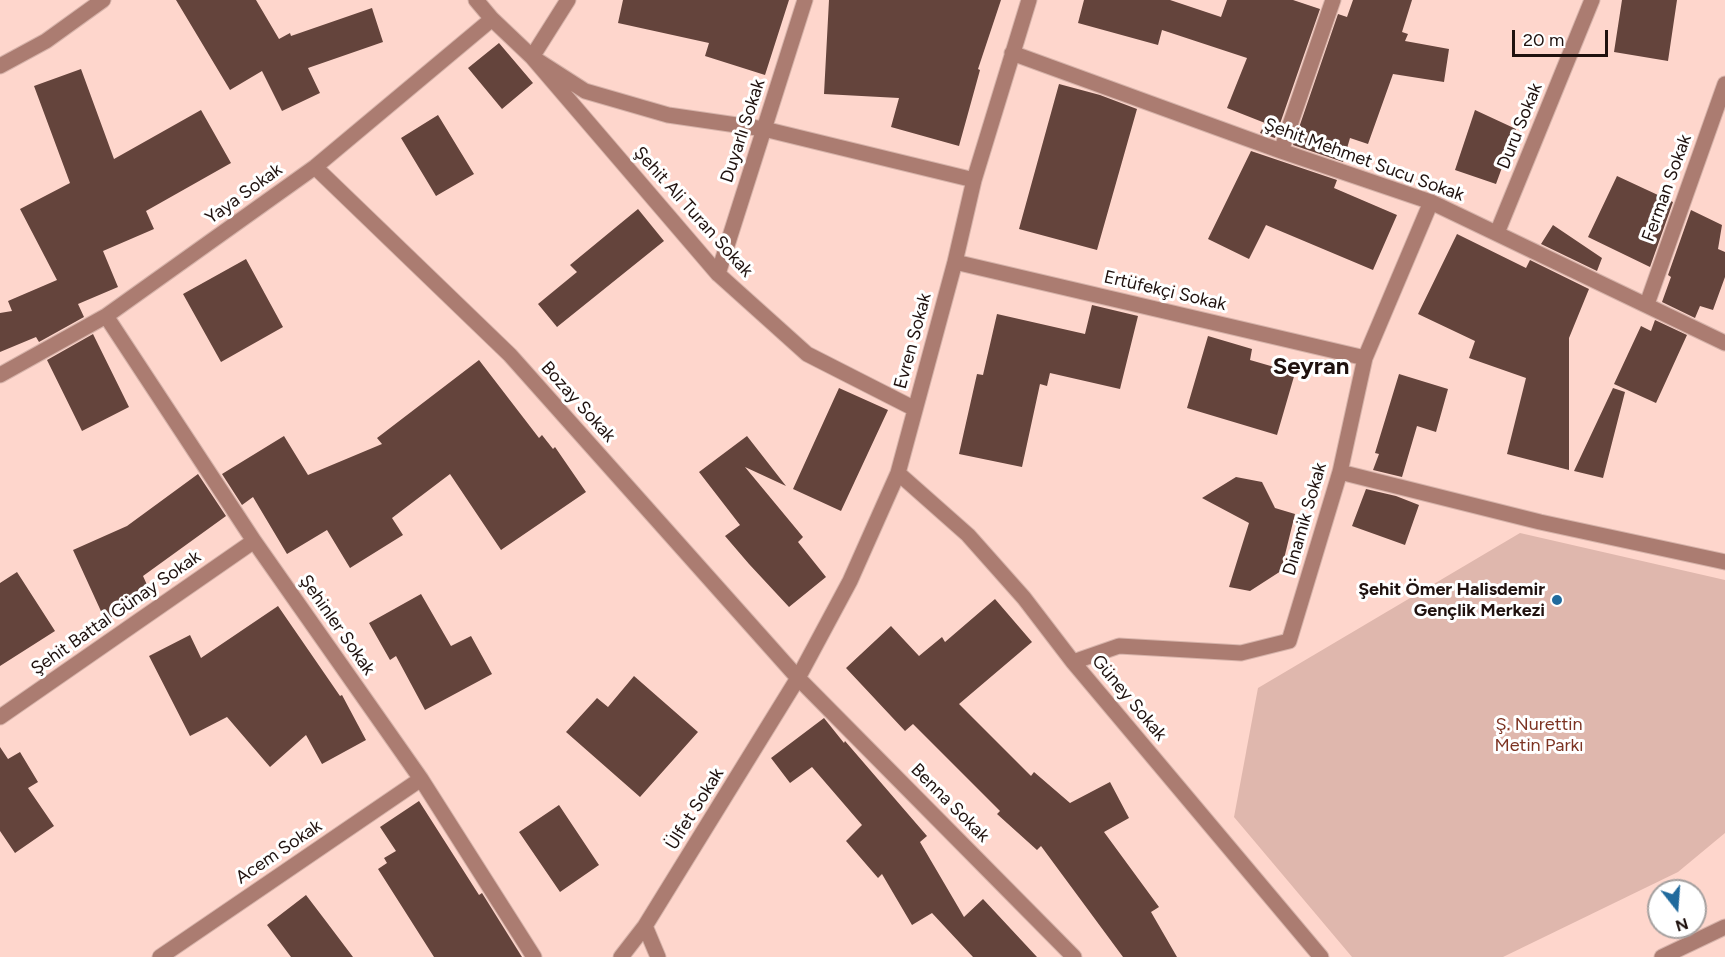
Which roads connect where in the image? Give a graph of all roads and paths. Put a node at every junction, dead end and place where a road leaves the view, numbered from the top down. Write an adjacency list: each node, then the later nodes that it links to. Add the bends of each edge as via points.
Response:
1 (103, 0): 11 (street, via 46,41)
2 (476, 0): 8 (street, Şehit Ali Turan Sokak)
3 (568, 0): 10 (street)
4 (805, 0): 13 (street, Duyarlı Sokak)
5 (1029, 0): 9 (street, Evren Sokak)
6 (1333, 0): 14 (street)
7 (1592, 0): 18 (street, Duru Sokak)
8 (492, 19): 10 (street, Şehit Ali Turan Sokak); 15 (street, Yaya Sokak)
9 (1012, 54): 14 (street, Şehit Mehmet Sucu Sokak); 16 (street, Evren Sokak)
10 (532, 57): 13 (street, via 585,91 668,115); 20 (street, Şehit Ali Turan Sokak)
11 (0, 66)
12 (1725, 84): 21 (street, Ferman Sokak)
13 (764, 129): 16 (street); 20 (street, Duyarlı Sokak)
14 (1281, 151): 17 (street, Şehit Mehmet Sucu Sokak)
15 (315, 167): 22 (street, Yaya Sokak); 32 (street, Bozay Sokak, via 510,355)
16 (974, 180): 19 (street, Evren Sokak)
17 (1431, 202): 18 (street, Şehit Mehmet Sucu Sokak); 24 (street, Dinamik Sokak)
18 (1497, 233): 21 (street, Şehit Mehmet Sucu Sokak)
19 (955, 262): 24 (street, Ertüfekçi Sokak); 26 (street, Evren Sokak)
20 (718, 274): 26 (street, Şehit Ali Turan Sokak, via 807,354)
21 (1647, 304): 23 (street, Şehit Mehmet Sucu Sokak)
22 (106, 316): 25 (street, Yaya Sokak); 29 (street, Şehinler Sokak)
23 (1725, 343)
24 (1365, 358): 27 (street, Dinamik Sokak)
25 (0, 375)
26 (915, 409): 28 (street, Evren Sokak)
27 (1340, 472): 30 (street, via 1540,522); 31 (street, Dinamik Sokak, via 1289,640 1241,653 1119,646)
28 (898, 473): 31 (street, Güney Sokak, via 968,535 1024,598); 32 (street, Evren Sokak, via 850,581)
29 (254, 541): 33 (street, Şehit Battal Günay Sokak); 34 (street, Şehinler Sokak)
30 (1725, 562)
31 (1073, 662): 42 (street, Güney Sokak)
32 (798, 678): 35 (street, Ülfet Sokak); 41 (street, Benna Sokak)
33 (0, 717)
34 (421, 779): 37 (street, Acem Sokak); 38 (street, Şehinler Sokak)
35 (645, 926): 39 (street, Ülfet Sokak); 40 (street)
36 (1725, 927): 43 (street)
37 (160, 957)
38 (534, 957)
39 (621, 957)
40 (658, 957)
41 (1074, 957)
42 (1321, 957)
43 (1662, 957)

